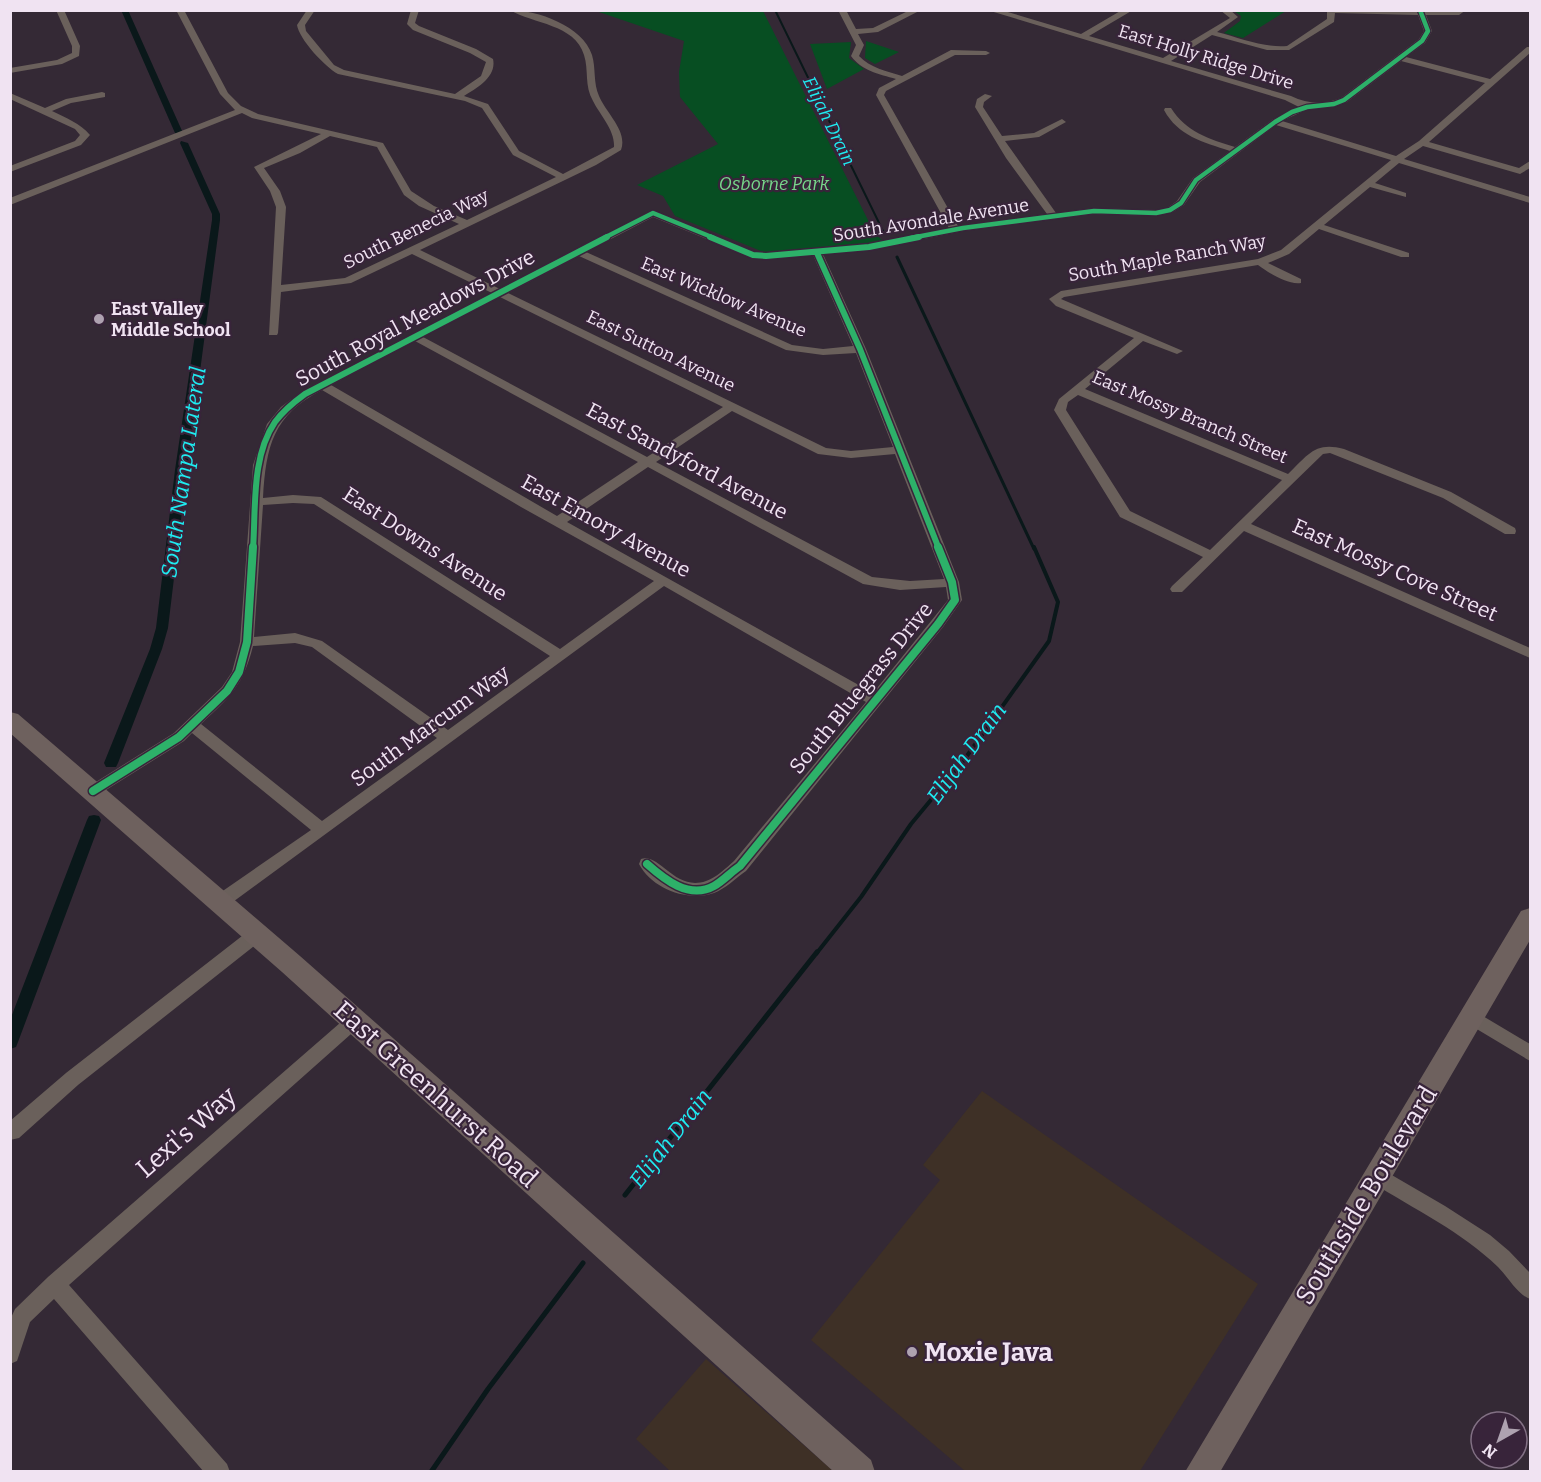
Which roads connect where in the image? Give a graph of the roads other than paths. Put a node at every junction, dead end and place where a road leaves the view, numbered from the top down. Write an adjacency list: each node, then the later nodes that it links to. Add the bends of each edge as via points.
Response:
1 (60, 10): 21 (street, via 76,54 58,62)
2 (180, 10): 29 (street, via 224,94)
3 (311, 10): 26 (street, via 301,25 302,31 331,67 354,76)
4 (415, 10): 26 (street, via 411,24 416,28 490,61 489,72)
5 (514, 10): 41 (street, South Benecia Way, via 559,27 582,44 590,59 592,92 620,142 610,154)
6 (842, 10): 14 (street)
7 (917, 10): 14 (street, via 875,30)
8 (991, 10): 16 (street, East Holly Ridge Drive)
9 (1130, 10): 16 (street)
10 (1224, 10): 15 (street, via 1234,16)
11 (1462, 10): 13 (street)
12 (1331, 11): 13 (street); 15 (street, via 1331,20 1289,48 1267,48)
13 (1421, 12): 19 (street, South Avondale Avenue, via 1428,32)
14 (853, 32): 22 (street, via 860,45 855,56 858,61)
15 (1212, 33): 20 (street)
16 (1082, 37): 20 (street, East Holly Ridge Drive)
17 (1530, 49): 23 (street, South Maple Ranch Way)
18 (986, 53): 22 (street, via 954,52)
19 (1400, 58): 23 (street); 28 (street, South Avondale Avenue, via 1344,100)
20 (1165, 61): 28 (street, East Holly Ridge Drive)
21 (10, 71)
22 (903, 78): 50 (street, via 880,95)
23 (1490, 82): 36 (street, South Maple Ranch Way)
24 (10, 95): 31 (street)
25 (102, 95): 31 (street, via 69,101)
26 (457, 96): 41 (street, via 485,106 516,153)
27 (988, 96): 35 (street, via 980,101 979,107)
28 (1306, 107): 33 (street, South Avondale Avenue)
29 (243, 110): 34 (street); 45 (street)
30 (1168, 110): 37 (street, via 1179,126 1192,135)
31 (45, 111): 40 (street, via 78,127 85,135 78,143)
32 (1062, 122): 35 (street, via 1036,135)
33 (1275, 122): 37 (street, South Avondale Avenue); 38 (street)
34 (331, 132): 48 (street, via 380,144 410,195); 57 (street, via 259,167 281,207)
35 (999, 139): 47 (street)
36 (1422, 143): 38 (street, South Maple Ranch Way); 39 (street, via 1520,171)
37 (1236, 150): 47 (street, South Avondale Avenue, via 1196,180 1181,203 1170,210)
38 (1399, 159): 42 (street, South Maple Ranch Way); 44 (street)
39 (1530, 164)
40 (10, 169)
41 (563, 177): 48 (street, South Benecia Way)
42 (1369, 184): 43 (street); 49 (street, South Maple Ranch Way)
43 (1403, 195)
44 (1530, 200)
45 (10, 202)
46 (653, 213): 52 (street, South Royal Meadows Drive); 53 (street, South Avondale Avenue, via 753,255)
47 (1053, 216): 50 (street, South Avondale Avenue)
48 (466, 223): 51 (street, South Benecia Way)
49 (1319, 226): 54 (street); 55 (street, South Maple Ranch Way, via 1285,252)
50 (955, 229): 53 (street, South Avondale Avenue, via 869,247)
51 (413, 250): 57 (street, South Benecia Way, via 347,281); 58 (street, East Sutton Avenue)
52 (579, 252): 58 (street, South Royal Meadows Drive); 62 (street, East Wicklow Avenue, via 790,348 823,352)
53 (817, 252): 62 (street, South Bluegrass Drive)
54 (1405, 255)
55 (1260, 261): 56 (street); 61 (street, South Maple Ranch Way, via 1061,294 1053,301)
56 (1297, 281)
57 (277, 289): 59 (street)
58 (502, 293): 60 (street, South Royal Meadows Drive); 66 (street, East Sutton Avenue)
59 (273, 333)
60 (413, 336): 64 (street, South Royal Meadows Drive); 68 (street, East Sandyford Avenue)
61 (1143, 337): 63 (street); 65 (street)
62 (860, 349): 67 (street, South Bluegrass Drive)
63 (1177, 351)
64 (321, 385): 70 (street, South Royal Meadows Drive, via 273,421 259,465); 71 (street, East Emory Avenue)
65 (1077, 390): 69 (street, East Mossy Branch Street); 74 (street, via 1063,401 1060,410 1125,514)
66 (732, 406): 67 (street, East Sutton Avenue, via 822,452 866,455); 68 (street)
67 (899, 450): 76 (street, South Bluegrass Drive)
68 (648, 462): 71 (street); 76 (street, East Sandyford Avenue, via 868,581 894,587)
69 (1290, 478): 72 (street); 73 (street, via 1319,451 1330,449 1447,495)
70 (256, 502): 78 (street, South Royal Meadows Drive); 80 (street, East Downs Avenue, via 317,500)
71 (557, 522): 75 (street, East Emory Avenue)
72 (1242, 525): 74 (street); 79 (street, East Mossy Cove Street)
73 (1510, 531)
74 (1210, 555): 77 (street)
75 (662, 580): 80 (street, South Marcum Way); 81 (street, East Emory Avenue)
76 (952, 582): 81 (street, South Bluegrass Drive, via 955,600)
77 (1177, 589)
78 (247, 642): 83 (street, South Royal Meadows Drive, via 239,672 227,691); 84 (street, via 295,638 317,644)
79 (1530, 653)
80 (561, 656): 84 (street, South Marcum Way)
81 (874, 700): 87 (street, South Bluegrass Drive, via 740,866 712,887 695,890 670,884)
82 (10, 720): 85 (main road, East Greenhurst Road)
83 (192, 724): 85 (street, South Royal Meadows Drive); 86 (street)
84 (448, 738): 86 (street, South Marcum Way)
85 (93, 791): 88 (main road, East Greenhurst Road)
86 (322, 830): 88 (street, South Marcum Way)
87 (647, 864)
88 (220, 902): 90 (main road, East Greenhurst Road)
89 (1530, 918): 91 (main road, Southside Boulevard)
90 (257, 934): 92 (main road, East Greenhurst Road); 94 (street, via 72,1079)
91 (1471, 1017): 93 (street); 95 (main road, Southside Boulevard)
92 (354, 1021): 96 (street, Lexi's Way); 101 (main road, East Greenhurst Road)
93 (1530, 1053)
94 (12, 1132)
95 (1378, 1176): 97 (street, via 1487,1245 1525,1279); 102 (main road, Southside Boulevard)
96 (56, 1284): 98 (street, Lexi's Way); 100 (street)
97 (1530, 1289)
98 (16, 1315): 99 (street, Lexi's Way)
99 (10, 1354)
100 (219, 1472)
101 (859, 1472)
102 (1201, 1472)

